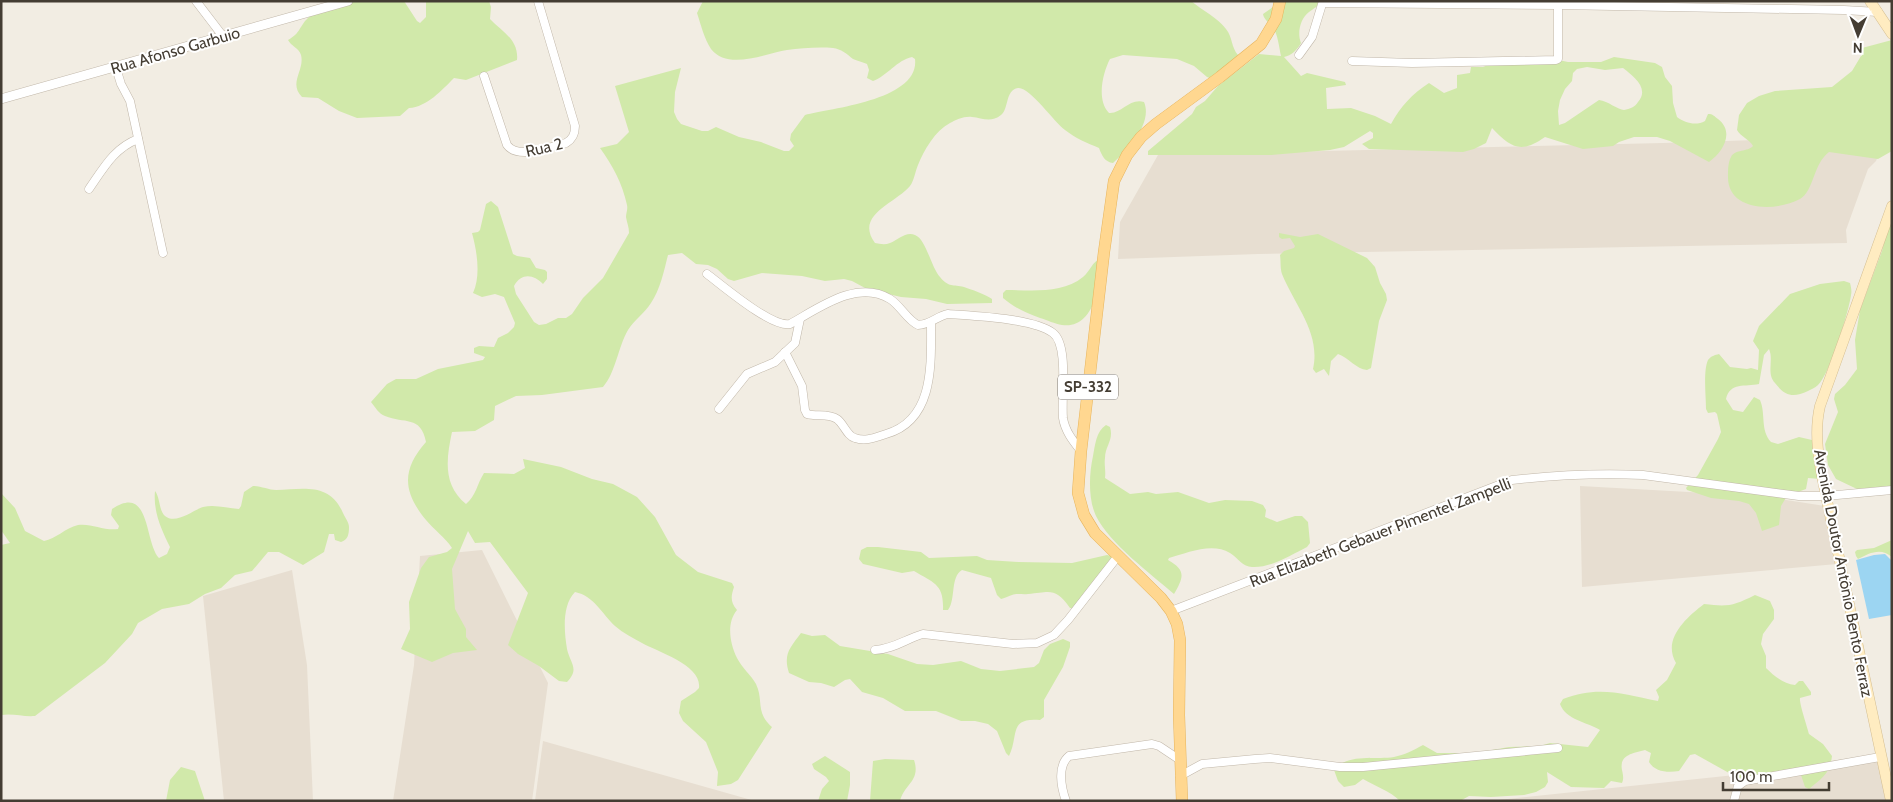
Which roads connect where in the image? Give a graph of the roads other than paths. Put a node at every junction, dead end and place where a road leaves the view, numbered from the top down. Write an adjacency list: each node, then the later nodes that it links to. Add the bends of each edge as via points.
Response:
1 (196, 1): 13 (street)
2 (348, 1): 13 (street, Rua Afonso Garbuio)
3 (538, 1): 17 (street, Rua 2, via 575,126 570,141 522,153 512,150 507,145)
4 (1280, 1): 28 (main road, SP-332, via 1266,39 1141,137 1120,166 1108,211)
5 (1846, 1): 10 (street)
6 (1870, 1): 11 (main road)
7 (1323, 2): 8 (street); 14 (street, via 1312,37)
8 (1558, 3): 9 (street); 15 (street, via 1558,59 1412,63)
9 (1760, 5): 10 (street)
10 (1844, 10): 11 (street)
11 (1878, 12): 12 (main road)
12 (1892, 34)
13 (222, 36): 16 (street, Rua Afonso Garbuio)
14 (1299, 55)
15 (1352, 61)
16 (116, 68): 18 (street, Rua Afonso Garbuio); 19 (street, via 130,101)
17 (484, 76)
18 (1, 99)
19 (138, 139): 20 (street, via 115,152); 22 (street)
20 (89, 189)
21 (1892, 206): 30 (main road, Avenida Doutor Antônio Bento Ferraz, via 1820,406 1817,431)
22 (163, 253)
23 (707, 274): 24 (street, via 777,323 786,325)
24 (800, 319): 25 (street, via 824,304 866,292 890,299 915,324); 26 (street, via 795,343)
25 (931, 322): 26 (street, via 930,375 919,407 903,427 867,440 852,436 835,418 807,414 802,386); 28 (street, via 948,314 996,317 1026,323 1055,334 1062,349 1063,419 1068,433)
26 (785, 352): 27 (street, via 775,362 747,374)
27 (719, 409)
28 (1081, 451): 31 (main road, SP-332, via 1078,494 1084,515 1094,533)
29 (1892, 490): 30 (street, Rua Elizabeth Gebauer Pimentel Zampelli)
30 (1826, 496): 32 (street, Rua Elizabeth Gebauer Pimentel Zampelli, via 1772,493 1643,475 1558,475 1512,480); 35 (main road, Avenida Doutor Antônio Bento Ferraz)
31 (1118, 556): 32 (main road, SP-332); 33 (street, via 1068,620 1054,634 1038,643 1013,644 923,634 888,649)
32 (1171, 611): 36 (main road, SP-332, via 1180,640)
33 (875, 650)
34 (1558, 748): 37 (street, via 1340,768 1255,759 1202,764)
35 (1880, 757): 40 (street, via 1744,781 1738,786); 41 (main road, Avenida Doutor Antônio Bento Ferraz)
36 (1180, 760): 37 (main road, SP-332); 38 (street, via 1156,744 1069,756 1061,771)
37 (1180, 776): 39 (main road, SP-332)
38 (1066, 801)
39 (1182, 801)
40 (1734, 801)
41 (1891, 801)

